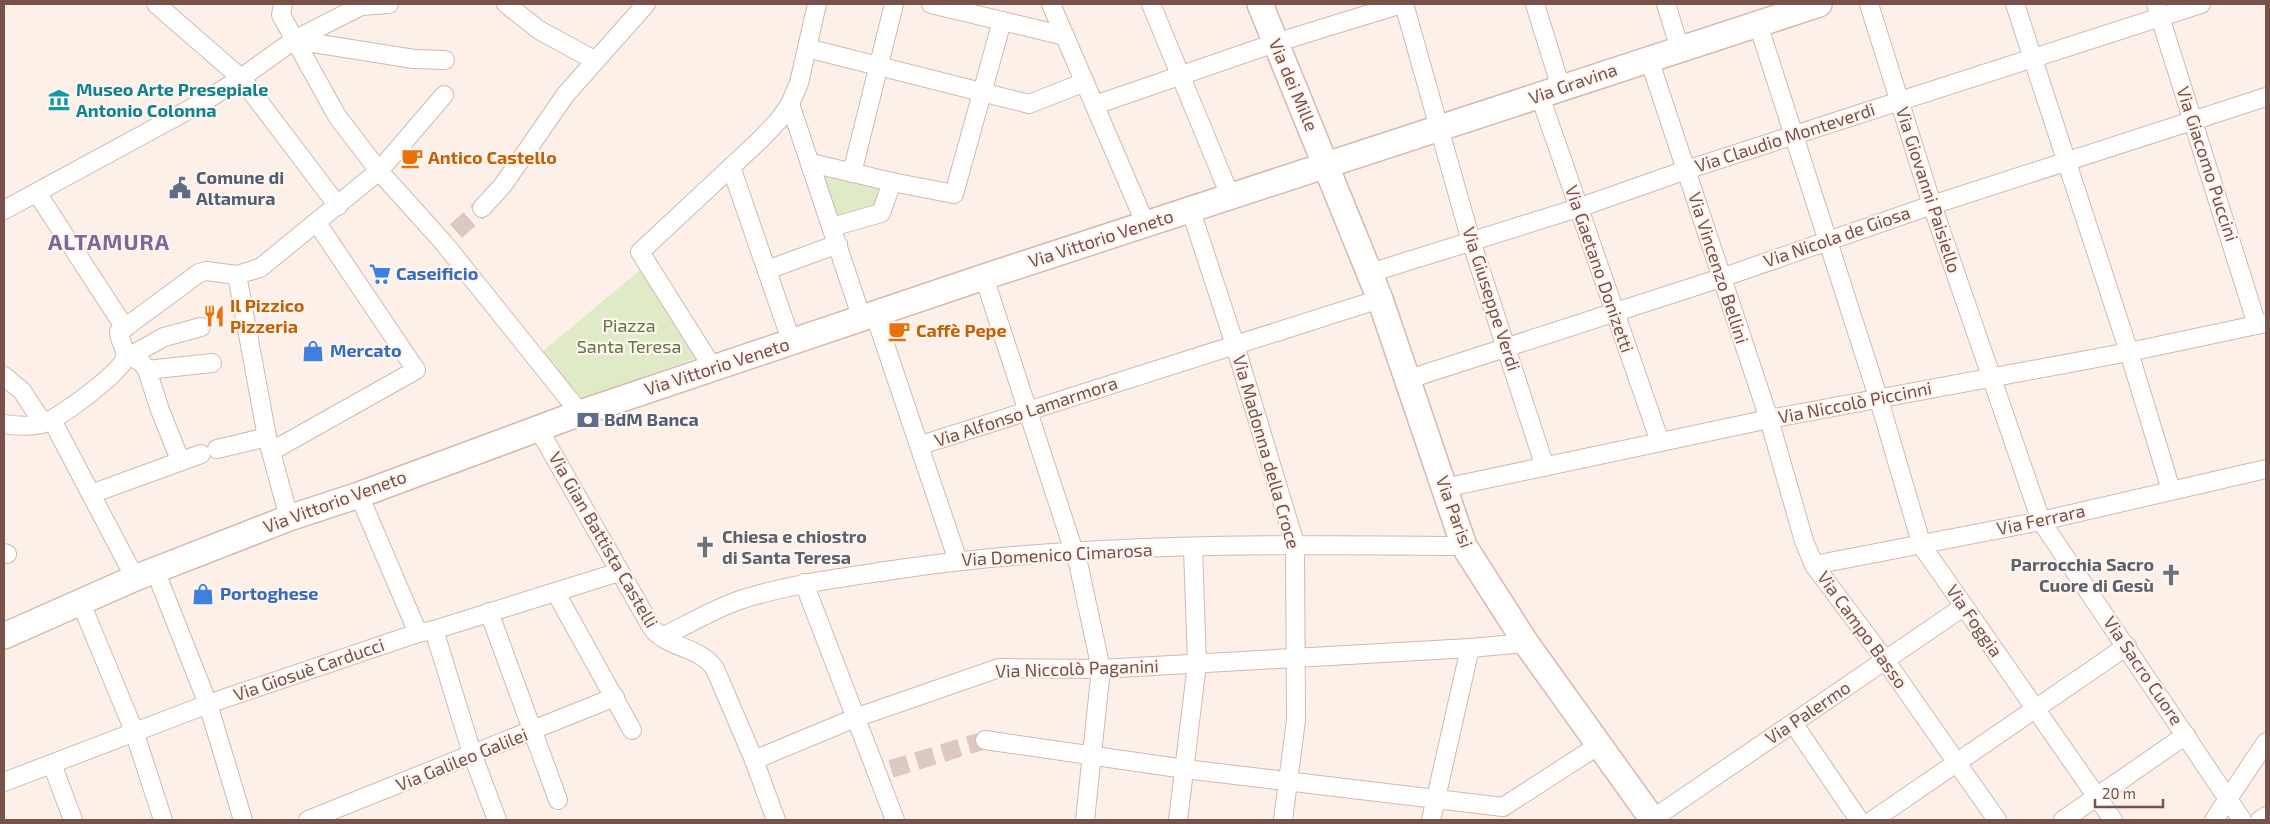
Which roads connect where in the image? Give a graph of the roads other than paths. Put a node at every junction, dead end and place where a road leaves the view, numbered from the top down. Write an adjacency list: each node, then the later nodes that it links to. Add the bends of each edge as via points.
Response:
1 (283, 4): 24 (street, via 281,15)
2 (389, 4): 18 (street)
3 (506, 4): 31 (street, via 538,30)
4 (646, 4): 31 (street)
5 (816, 4): 26 (street)
6 (894, 4): 32 (street)
7 (931, 4): 21 (street)
8 (1051, 4): 23 (street)
9 (1150, 4): 33 (street)
10 (1260, 4): 25 (main road, Via dei Mille)
11 (1403, 4): 25 (street); 44 (street, Via Giuseppe Verdi)
12 (1535, 4): 36 (street, Via Gaetano Donizetti)
13 (1666, 4): 27 (street)
14 (1869, 4): 40 (street, Via Giovanni Paisiello)
15 (2015, 4): 29 (street)
16 (2201, 4): 20 (street, Via Claudio Monteverdi)
17 (160, 5): 34 (street)
18 (361, 5): 24 (street)
19 (1811, 5): 22 (main road, Via Gravina)
20 (2158, 10): 29 (street, Via Claudio Monteverdi); 43 (street, Via Giacomo Puccini)
21 (993, 14): 23 (street); 37 (street)
22 (1758, 24): 27 (main road, Via Gravina); 45 (street, Via Foggia)
23 (1065, 36): 35 (street)
24 (294, 40): 30 (street, via 414,59); 34 (street); 51 (street, via 337,116)
25 (1275, 43): 33 (street); 48 (main road, Via dei Mille)
26 (807, 48): 32 (street); 41 (street, via 799,83)
27 (1680, 49): 28 (main road, Via Gravina)
28 (1649, 59): 36 (main road, Via Gravina); 50 (street, Via Vincenzo Bellini)
29 (2033, 59): 40 (street, Via Claudio Monteverdi); 47 (street)
30 (445, 60)
31 (594, 60): 58 (street, via 566,94 503,185)
32 (878, 66): 37 (street); 52 (street)
33 (1181, 75): 42 (street); 55 (street)
34 (241, 78): 54 (street); 57 (street)
35 (1085, 82): 37 (street, via 1029,104); 42 (street)
36 (1550, 92): 44 (main road, Via Gravina); 59 (street, Via Gaetano Donizetti)
37 (982, 94): 53 (street, via 954,194)
38 (444, 95): 51 (street)
39 (2266, 97): 43 (street, Via Nicola de Giosa)
40 (1900, 102): 45 (street, Via Claudio Monteverdi); 56 (street, Via Giovanni Paisiello)
41 (790, 104): 46 (street, Via Alfonso Lamarmora); 49 (street, via 760,140)
42 (1096, 105): 63 (street)
43 (2193, 121): 47 (street, Via Nicola de Giosa); 75 (street, Via Giacomo Puccini)
44 (1438, 130): 48 (main road, Via Gravina); 65 (street, Via Giuseppe Verdi)
45 (1795, 135): 50 (street, Via Claudio Monteverdi); 66 (street, Via Foggia)
46 (811, 163): 52 (street); 64 (street, Via Alfonso Lamarmora)
47 (2066, 163): 56 (street, Via Nicola de Giosa); 81 (street)
48 (1327, 166): 55 (main road, Via Vittorio Veneto); 68 (main road, Via Parisi)
49 (731, 167): 67 (street); 84 (street, via 640,252)
50 (1686, 170): 59 (street, Via Claudio Monteverdi); 71 (street, Via Vincenzo Bellini)
51 (379, 171): 57 (street); 91 (street, via 449,236)
52 (852, 173): 53 (street)
53 (892, 182): 64 (street, via 881,212)
54 (37, 193): 60 (street); 77 (street)
55 (1231, 198): 61 (main road, Via Vittorio Veneto)
56 (1932, 205): 66 (street, Via Nicola de Giosa); 87 (street, Via Giovanni Paisiello)
57 (338, 206): 62 (street)
58 (482, 208)
59 (1578, 208): 65 (street, Via Claudio Monteverdi); 73 (street, Via Gaetano Donizetti)
60 (4, 210)
61 (1191, 210): 63 (main road, Via Vittorio Veneto); 79 (street, Via Madonna della Croce)
62 (317, 223): 69 (street, via 260,268); 96 (street, via 416,370)
63 (1146, 225): 70 (main road, Via Vittorio Veneto)
64 (835, 236): 67 (street); 74 (street, Via Alfonso Lamarmora)
65 (1471, 241): 68 (street, Via Claudio Monteverdi); 80 (street, Via Giuseppe Verdi)
66 (1828, 241): 71 (street, Via Nicola de Giosa); 89 (street, Via Foggia)
67 (767, 270): 78 (street)
68 (1370, 273): 72 (main road, Via Parisi)
69 (237, 275): 77 (street, via 198,273); 96 (street)
70 (984, 277): 74 (main road, Via Vittorio Veneto); 90 (street)
71 (1721, 278): 73 (street, Via Nicola de Giosa); 92 (street, Via Vincenzo Bellini)
72 (1380, 299): 79 (street, Via Alfonso Lamarmora); 88 (main road, Via Parisi)
73 (1613, 312): 80 (street, Via Nicola de Giosa); 97 (street, Via Gaetano Donizetti)
74 (868, 317): 78 (main road, Via Vittorio Veneto); 98 (street, Via Alfonso Lamarmora)
75 (2262, 324): 81 (street, Via Niccolò Piccinni)
76 (201, 327): 82 (street, via 164,337)
77 (122, 330): 82 (street)
78 (792, 343): 84 (main road, Via Vittorio Veneto)
79 (1235, 345): 90 (street, Via Alfonso Lamarmora); 108 (street, Via Madonna della Croce)
80 (1507, 347): 88 (street, Via Nicola de Giosa); 100 (street, Via Giuseppe Verdi)
81 (2129, 352): 87 (street, Via Niccolò Piccinni); 103 (street)
82 (128, 354): 85 (street); 93 (street, via 98,387)
83 (212, 363): 85 (street)
84 (713, 368): 91 (main road, Via Vittorio Veneto)
85 (148, 370): 99 (street)
86 (4, 376): 93 (street, via 22,391)
87 (1990, 376): 89 (street, Via Niccolò Piccinni); 107 (street, Via Sacro Cuore)
88 (1409, 379): 102 (main road, Via Parisi)
89 (1879, 400): 92 (street, Via Niccolò Piccinni); 110 (street, Via Foggia)
90 (1028, 411): 98 (street, Via Alfonso Lamarmora); 112 (street)
91 (580, 413): 95 (main road, Via Vittorio Veneto)
92 (1769, 420): 97 (street, Via Niccolò Piccinni); 114 (street, Via Campo Basso, via 1804,541)
93 (48, 422): 94 (street, via 17,426); 104 (street)
94 (4, 424)
95 (538, 428): 105 (main road, Via Vittorio Veneto); 115 (street, Via Gian Battista Castelli)
96 (273, 442): 99 (street); 106 (street)
97 (1660, 442): 100 (street, Via Niccolò Piccinni)
98 (921, 446): 113 (street)
99 (180, 460): 104 (street)
100 (1545, 468): 102 (street, Via Niccolò Piccinni)
101 (2266, 469): 103 (street, Via Ferrara)
102 (1444, 488): 109 (main road, Via Parisi)
103 (2171, 490): 107 (street, Via Ferrara)
104 (91, 494): 116 (street)
105 (359, 495): 106 (main road, Via Vittorio Veneto); 122 (street)
106 (289, 518): 116 (main road, Via Vittorio Veneto)
107 (2040, 521): 110 (street, Via Ferrara); 126 (street, Via Sacro Cuore)
108 (1295, 544): 109 (street, Via Domenico Cimarosa); 111 (street, Via Domenico Cimarosa); 128 (street, Via Madonna della Croce)
109 (1464, 546): 125 (main road, Via Parisi)
110 (1922, 546): 114 (street, Via Ferrara); 120 (street, Via Foggia)
111 (1193, 548): 112 (street, Via Domenico Cimarosa); 130 (street)
112 (1074, 552): 113 (street, Via Domenico Cimarosa); 131 (street, via 1092,617)
113 (958, 561): 117 (street, Via Domenico Cimarosa)
114 (1814, 564): 129 (street, Via Campo Basso)
115 (618, 572): 118 (street, Via Giosuè Carducci); 124 (street, Via Gian Battista Castelli, via 652,628)
116 (145, 574): 119 (main road, Via Vittorio Veneto); 133 (street)
117 (804, 583): 124 (street, Via Domenico Cimarosa, via 742,600); 135 (street)
118 (556, 593): 121 (street, Via Giosuè Carducci); 132 (street)
119 (81, 603): 123 (main road, Via Vittorio Veneto); 138 (street)
120 (1963, 607): 129 (street, Via Palermo); 134 (street, Via Foggia)
121 (489, 612): 122 (street, Via Giosuè Carducci); 139 (street)
122 (426, 632): 133 (street, Via Giosuè Carducci); 144 (street)
123 (4, 636)
124 (662, 637): 146 (street, Via Gian Battista Castelli, via 700,653 710,662)
125 (1526, 642): 127 (street, Via Niccolò Paganini); 143 (main road, Via Parisi)
126 (2127, 646): 134 (street); 140 (street, Via Sacro Cuore)
127 (1470, 648): 128 (street, Via Niccolò Paganini); 153 (street)
128 (1296, 658): 130 (street, Via Niccolò Paganini); 150 (street, Via Madonna della Croce, via 1296,720)
129 (1885, 660): 136 (street, Via Palermo); 147 (street, Via Campo Basso)
130 (1197, 664): 131 (street, Via Niccolò Paganini); 149 (street)
131 (1101, 669): 135 (street, Via Niccolò Paganini, via 999,668); 145 (street)
132 (615, 697): 137 (street); 139 (street, Via Galileo Galilei)
133 (208, 704): 138 (street, Via Giosuè Carducci); 157 (street)
134 (2036, 709): 147 (street); 152 (street, Via Foggia)
135 (855, 718): 146 (street, Via Niccolò Paganini); 163 (street, via 884,772)
136 (1793, 723): 168 (street, Via Palermo); 169 (street)
137 (632, 730)
138 (134, 731): 148 (street, Via Giosuè Carducci); 159 (street)
139 (534, 731): 144 (street, Via Galileo Galilei); 155 (street)
140 (2186, 735): 152 (street); 154 (street, Via Sacro Cuore)
141 (985, 740): 145 (street)
142 (2266, 742): 154 (street)
143 (1599, 745): 153 (street, via 1503,807); 168 (main road, Via Parisi)
144 (472, 753): 160 (street, Via Galileo Galilei); 161 (street)
145 (1092, 754): 149 (street); 164 (street)
146 (754, 760): 162 (street, Via Gian Battista Castelli)
147 (1956, 762): 170 (street); 171 (street, Via Campo Basso)
148 (52, 764): 151 (street, Via Giosuè Carducci); 158 (street)
149 (1185, 768): 150 (street); 165 (street)
150 (1288, 780): 153 (street); 166 (street, Via Madonna della Croce)
151 (4, 782)
152 (2097, 797): 172 (street); 173 (street, Via Foggia)
153 (1435, 798): 167 (street)
154 (2229, 799): 174 (street); 175 (street, Via Sacro Cuore)
155 (558, 800)
156 (2266, 816): 176 (street)
157 (239, 819)
158 (73, 820)
159 (163, 820)
160 (308, 820)
161 (497, 820)
162 (776, 820)
163 (895, 820)
164 (1085, 820)
165 (1178, 820)
166 (1283, 820)
167 (1431, 820)
168 (1652, 820)
169 (1859, 820)
170 (1874, 820)
171 (1997, 820)
172 (2064, 820)
173 (2113, 820)
174 (2214, 820)
175 (2242, 820)
176 (2260, 820)

